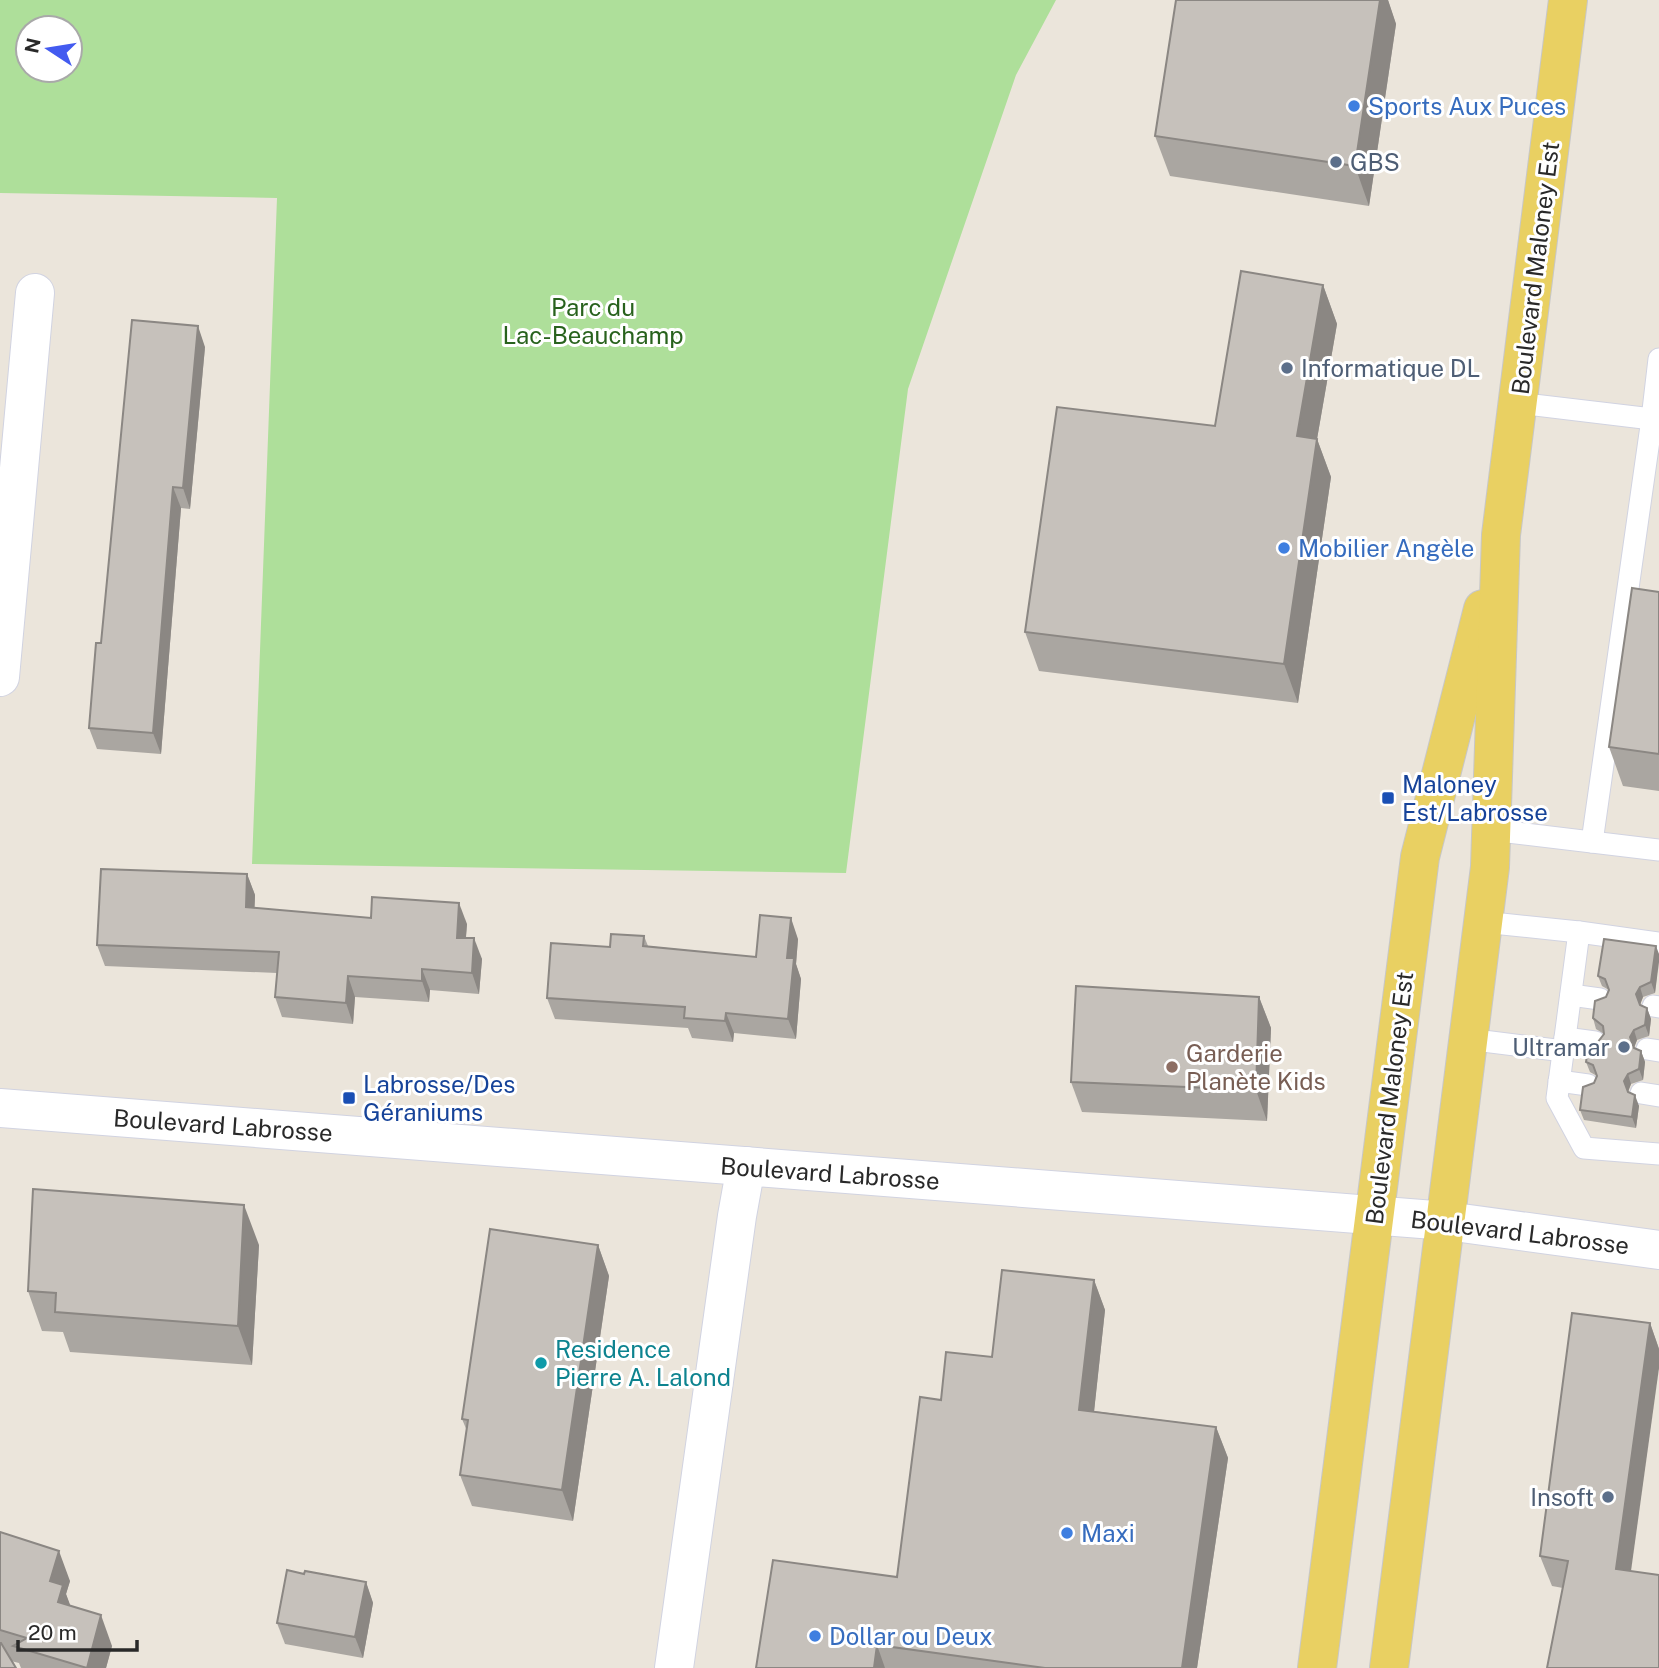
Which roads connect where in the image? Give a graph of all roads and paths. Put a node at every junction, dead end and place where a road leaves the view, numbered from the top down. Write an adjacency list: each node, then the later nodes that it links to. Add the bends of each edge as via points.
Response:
1 (1568, 0): 4 (main road, Boulevard Maloney Est)
2 (35, 293): 7 (main road)
3 (1659, 359): 5 (lane)
4 (1518, 402): 5 (lane); 6 (main road, Boulevard Maloney Est)
5 (1652, 419): 9 (lane)
6 (1501, 535): 8 (main road, Boulevard Maloney Est); 24 (main road, Boulevard Maloney Est, via 1420,857)
7 (0, 677)
8 (1492, 830): 9 (lane); 11 (main road, Boulevard Maloney Est)
9 (1592, 842): 10 (lane)
10 (1659, 850)
11 (1483, 922): 12 (lane); 16 (main road, Boulevard Maloney Est)
12 (1579, 932): 13 (lane); 14 (lane)
13 (1659, 943)
14 (1571, 995): 15 (lane); 18 (lane)
15 (1600, 999)
16 (1467, 1039): 18 (lane); 25 (main road, Boulevard Maloney Est)
17 (1595, 1042): 18 (lane)
18 (1564, 1044): 19 (lane)
19 (1559, 1081): 20 (lane); 22 (lane, via 1557,1098 1584,1148)
20 (1588, 1085)
21 (0, 1108): 23 (main road, Boulevard Labrosse)
22 (1659, 1154)
23 (746, 1166): 24 (main road, Boulevard Labrosse); 27 (main road)
24 (1374, 1215): 25 (main road, Boulevard Labrosse); 28 (main road, Boulevard Maloney Est)
25 (1447, 1220): 26 (main road, Boulevard Labrosse); 29 (main road, Boulevard Maloney Est)
26 (1659, 1250)
27 (674, 1668)
28 (1317, 1668)
29 (1389, 1668)

